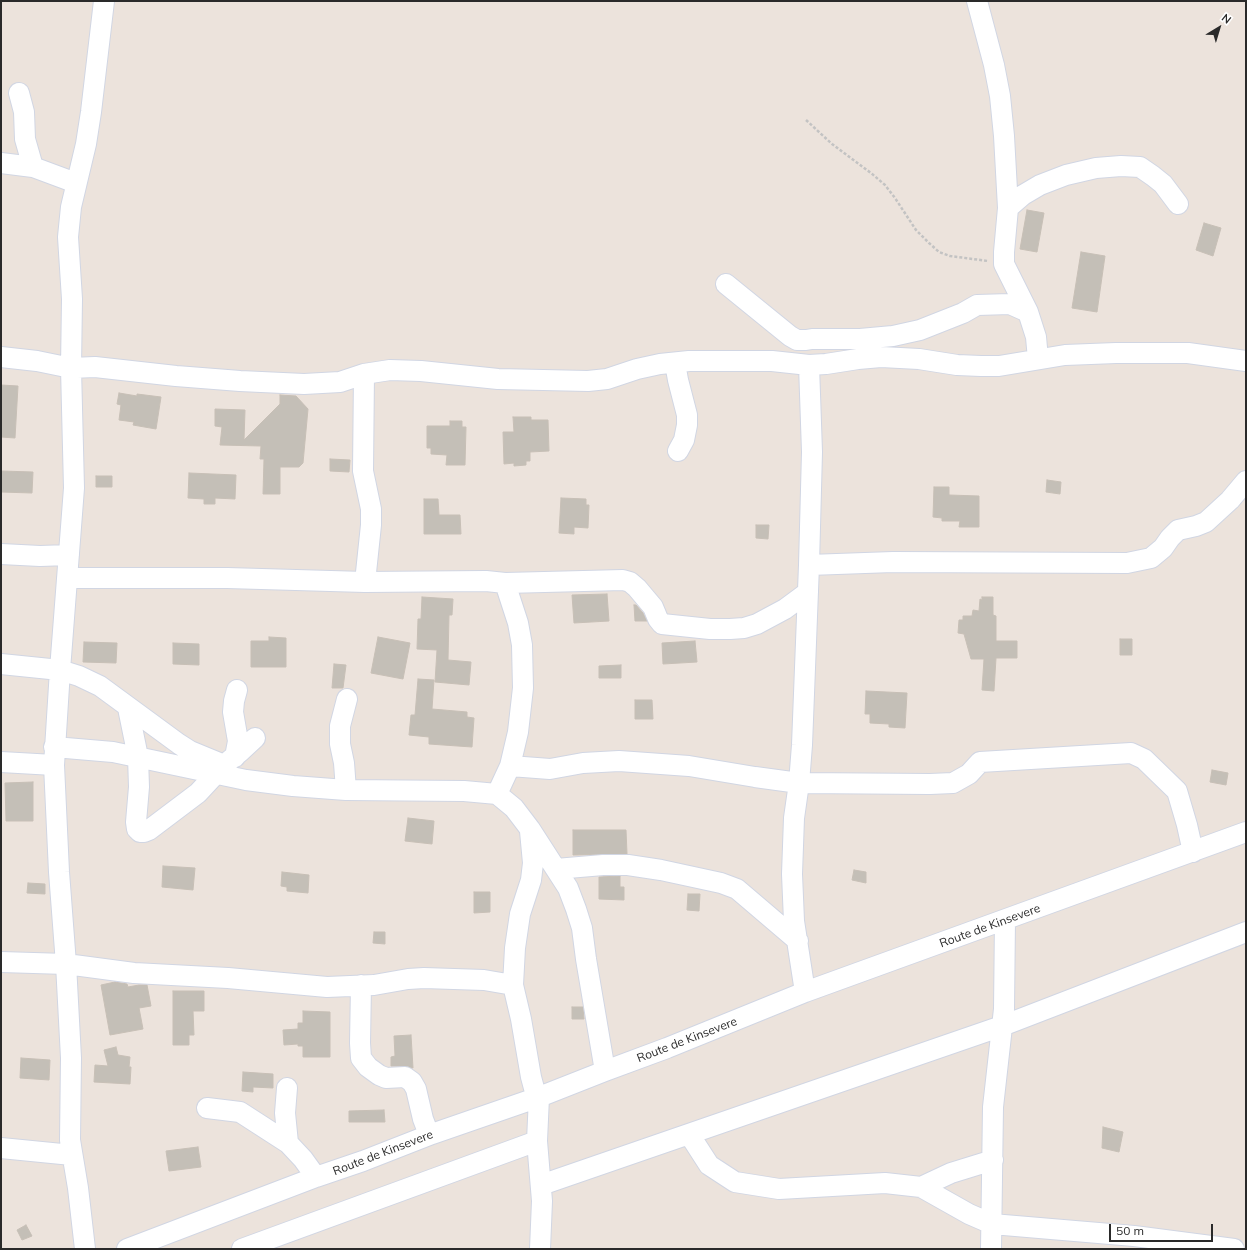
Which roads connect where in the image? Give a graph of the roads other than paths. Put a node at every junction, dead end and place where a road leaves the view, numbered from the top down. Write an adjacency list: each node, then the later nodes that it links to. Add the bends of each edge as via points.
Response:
1 (104, 1): 6 (street, via 91,112)
2 (977, 1): 8 (street, via 1000,96)
3 (19, 93): 5 (street, via 24,112 25,139)
4 (1, 163): 5 (street)
5 (33, 168): 6 (street)
6 (76, 182): 16 (street, via 68,237 72,300)
7 (1178, 204): 8 (street, via 1163,184 1140,167 1121,166 1096,168 1066,175 1034,188)
8 (1008, 208): 10 (street, via 1004,264)
9 (726, 284): 10 (street, via 798,340 893,336 920,330 977,305 1010,304)
10 (1028, 312): 12 (street, via 1036,337)
11 (1, 357): 16 (street)
12 (1038, 359): 13 (street, via 1065,355 1181,353); 15 (street, via 999,366 981,366 881,357)
13 (1246, 361)
14 (675, 362): 15 (street, via 757,361); 17 (street, via 607,379 588,381 498,379 390,370); 18 (street, via 687,415 684,440)
15 (809, 365): 22 (street, via 812,452)
16 (71, 368): 17 (street, via 95,367 184,377 304,384 340,382); 21 (street, via 74,488)
17 (364, 374): 24 (street, via 363,471 371,509)
18 (678, 451)
19 (1246, 482): 22 (street, via 1206,522 1178,530 1151,558 1127,563)
20 (1, 554): 21 (street)
21 (70, 555): 23 (street)
22 (809, 564): 26 (street)
23 (67, 578): 24 (street, via 227,578); 28 (street)
24 (365, 582): 25 (street)
25 (506, 583): 26 (street, via 622,580 637,588 653,607 662,624 710,628 744,628 757,624 785,609); 37 (street, via 518,623 523,669 518,732)
26 (808, 592): 38 (street)
27 (1, 664): 28 (street)
28 (60, 670): 31 (street, via 100,686); 33 (street)
29 (236, 690): 36 (street, via 234,712 238,741)
30 (347, 698): 39 (street, via 340,726)
31 (128, 708): 34 (street); 36 (street, via 190,752)
32 (255, 738): 36 (street)
33 (54, 756): 34 (street, via 113,752); 35 (street); 49 (street)
34 (138, 757): 36 (street); 36 (street, via 136,822 140,832 149,830 188,801)
35 (1, 762)
36 (225, 765): 39 (street, via 246,780)
37 (510, 766): 38 (street, via 550,769 582,763 619,761 689,766); 40 (street)
38 (800, 783): 43 (street, via 953,783 969,774 980,762 1131,753 1144,759 1177,791); 47 (street, via 794,818 792,874 794,921)
39 (346, 790): 40 (street, via 464,791)
40 (498, 794): 41 (street, via 514,808)
41 (530, 829): 44 (street); 51 (street, via 533,863 531,880 520,914)
42 (1246, 832): 43 (street, Route de Kinsevere)
43 (1193, 852): 45 (street, Route de Kinsevere)
44 (556, 869): 47 (street, via 628,865 721,883 737,889); 54 (street, via 568,888 582,928)
45 (1005, 920): 52 (street, Route de Kinsevere); 53 (street)
46 (1246, 932): 53 (street)
47 (798, 941): 52 (street)
48 (1, 962): 49 (street)
49 (66, 964): 50 (street, via 134,973 228,978 308,986); 63 (street, via 71,1058)
50 (361, 985): 51 (street, via 424,978 484,980); 58 (street, via 361,1058 379,1075 386,1078 405,1077 412,1082 423,1119 428,1132)
51 (513, 986): 56 (street, via 534,1092)
52 (806, 992): 54 (street, Route de Kinsevere)
53 (1002, 1026): 59 (street); 64 (street, via 993,1107)
54 (605, 1071): 56 (street, Route de Kinsevere)
55 (287, 1088): 61 (street, via 284,1113)
56 (538, 1097): 58 (street, Route de Kinsevere); 60 (street)
57 (207, 1108): 61 (street, via 240,1112)
58 (432, 1134): 65 (street, Route de Kinsevere)
59 (689, 1134): 66 (street); 67 (street, via 710,1165 735,1182 779,1189 885,1183)
60 (537, 1141): 66 (street); 71 (street)
61 (288, 1144): 65 (street)
62 (1, 1148): 63 (street)
63 (72, 1155): 69 (street)
64 (993, 1160): 67 (street, via 951,1173); 68 (street)
65 (316, 1177): 70 (street, Route de Kinsevere)
66 (541, 1185): 72 (street)
67 (921, 1187): 68 (street)
68 (992, 1224): 73 (street); 74 (street, via 1134,1236)
69 (85, 1249)
70 (127, 1249)
71 (242, 1249)
72 (540, 1249)
73 (991, 1249)
74 (1234, 1249)

